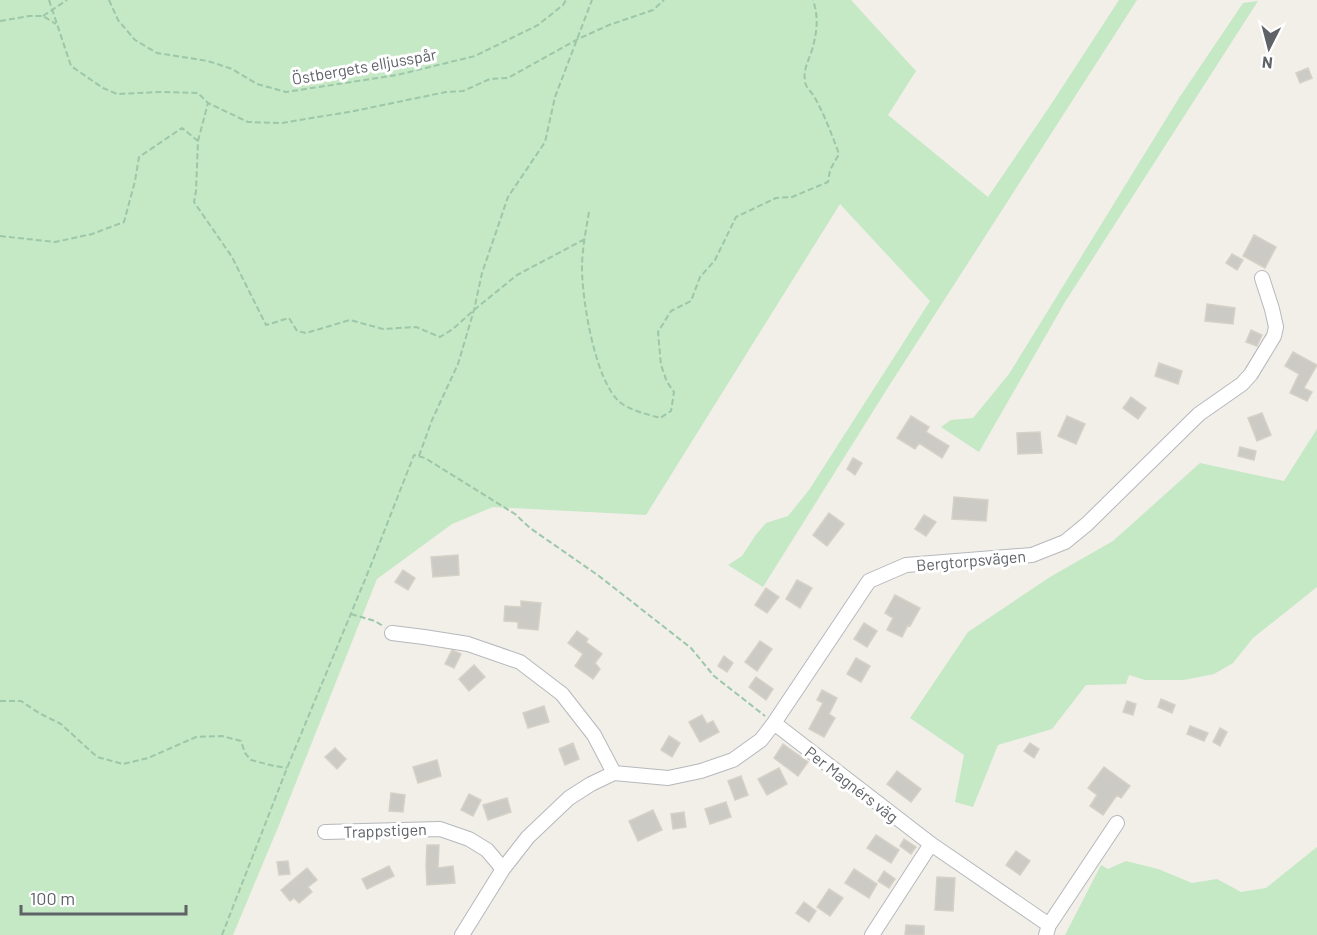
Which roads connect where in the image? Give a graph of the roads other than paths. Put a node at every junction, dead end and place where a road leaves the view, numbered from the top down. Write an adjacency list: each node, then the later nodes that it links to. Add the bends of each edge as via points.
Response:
1 (1262, 278): 3 (street, Bergtorpsvägen, via 1276,327 1242,384 1199,414 1065,542 1032,555 906,565 869,581)
2 (392, 633): 4 (street, via 468,644 520,662 562,694 594,735)
3 (774, 723): 4 (street, Bergtorpsvägen, via 760,740 733,760 701,771 668,778); 7 (street, Per Magnérs väg)
4 (614, 773): 8 (street, via 569,798 528,837)
5 (1117, 823): 9 (street)
6 (325, 832): 8 (street, Trappstigen, via 440,829 487,850)
7 (931, 844): 9 (street, Per Magnérs väg); 11 (street)
8 (503, 869): 10 (street)
9 (1047, 930)
10 (462, 935)
11 (872, 935)

